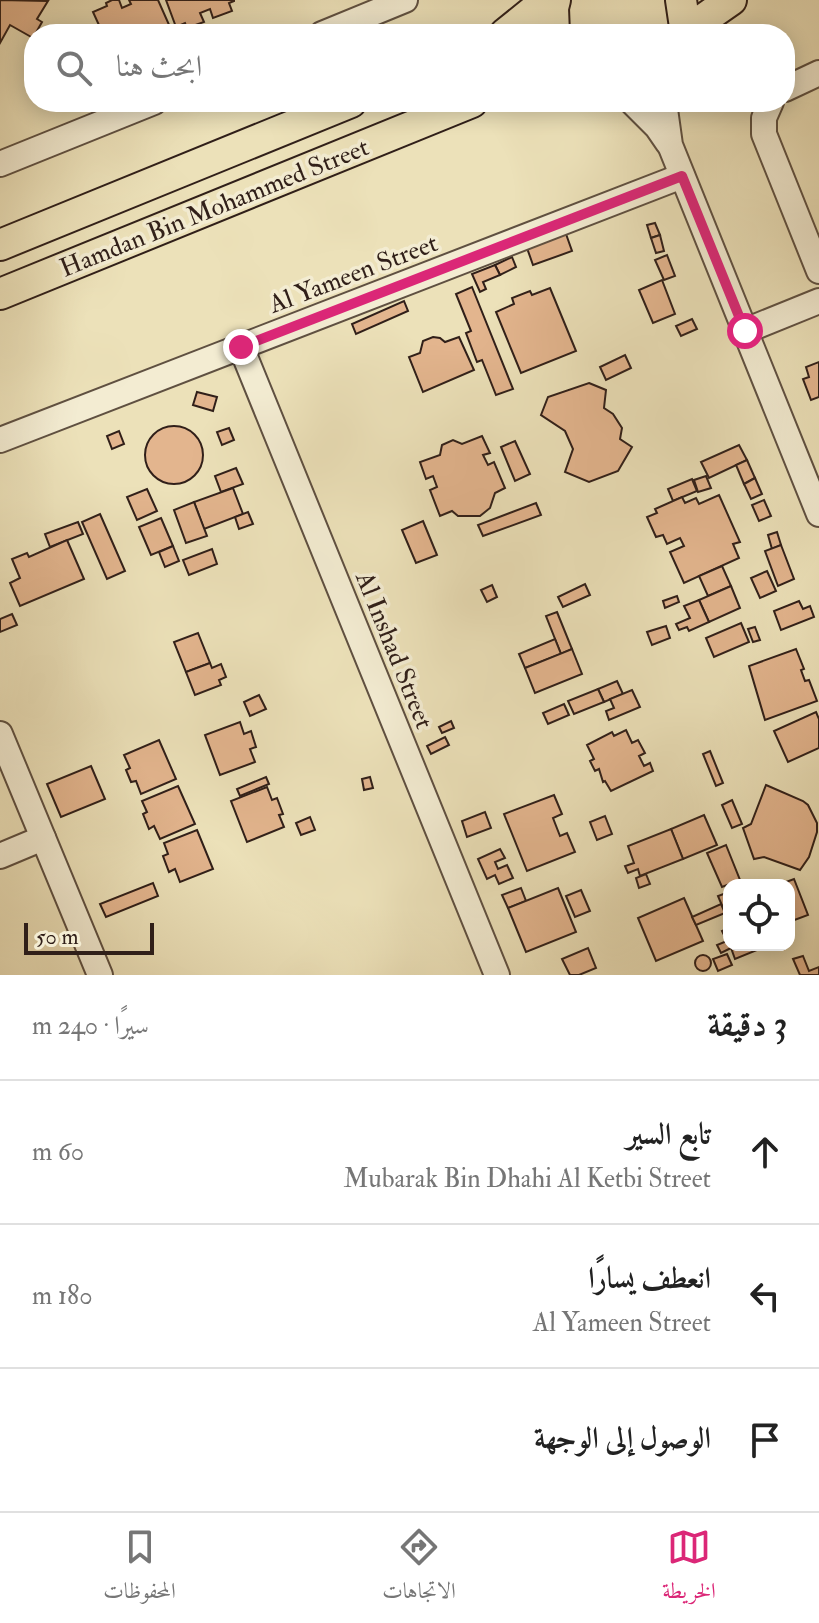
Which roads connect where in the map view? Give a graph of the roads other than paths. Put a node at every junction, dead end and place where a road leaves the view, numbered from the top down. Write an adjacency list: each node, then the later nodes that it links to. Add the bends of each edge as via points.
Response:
1 (405, 0): 6 (street)
2 (547, 0): 7 (main road)
3 (555, 0): 8 (main road)
4 (681, 0): 9 (main road)
5 (731, 0): 10 (main road)
6 (346, 24)
7 (517, 24)
8 (553, 24)
9 (685, 24)
10 (697, 24)
11 (819, 73): 12 (street)
12 (795, 84)
13 (129, 112): 20 (street)
14 (326, 112): 22 (main road, Hamdan Bin Mohammed Street)
15 (448, 112): 24 (main road, Hamdan Bin Mohammed Street)
16 (642, 112): 19 (street)
17 (665, 112): 19 (street)
18 (767, 112): 23 (street, via 764,134)
19 (670, 145): 21 (street)
20 (0, 164)
21 (682, 176): 26 (street); 27 (street, Al Yameen Street)
22 (0, 245)
23 (819, 271)
24 (2, 295)
25 (819, 301): 26 (street)
26 (745, 331): 29 (street)
27 (241, 347): 28 (street, Al Yameen Street); 34 (street, Al Inshad Street)
28 (0, 440)
29 (819, 514)
30 (0, 734): 31 (street)
31 (43, 838): 32 (street); 33 (street)
32 (0, 856)
33 (100, 975)
34 (497, 975)

